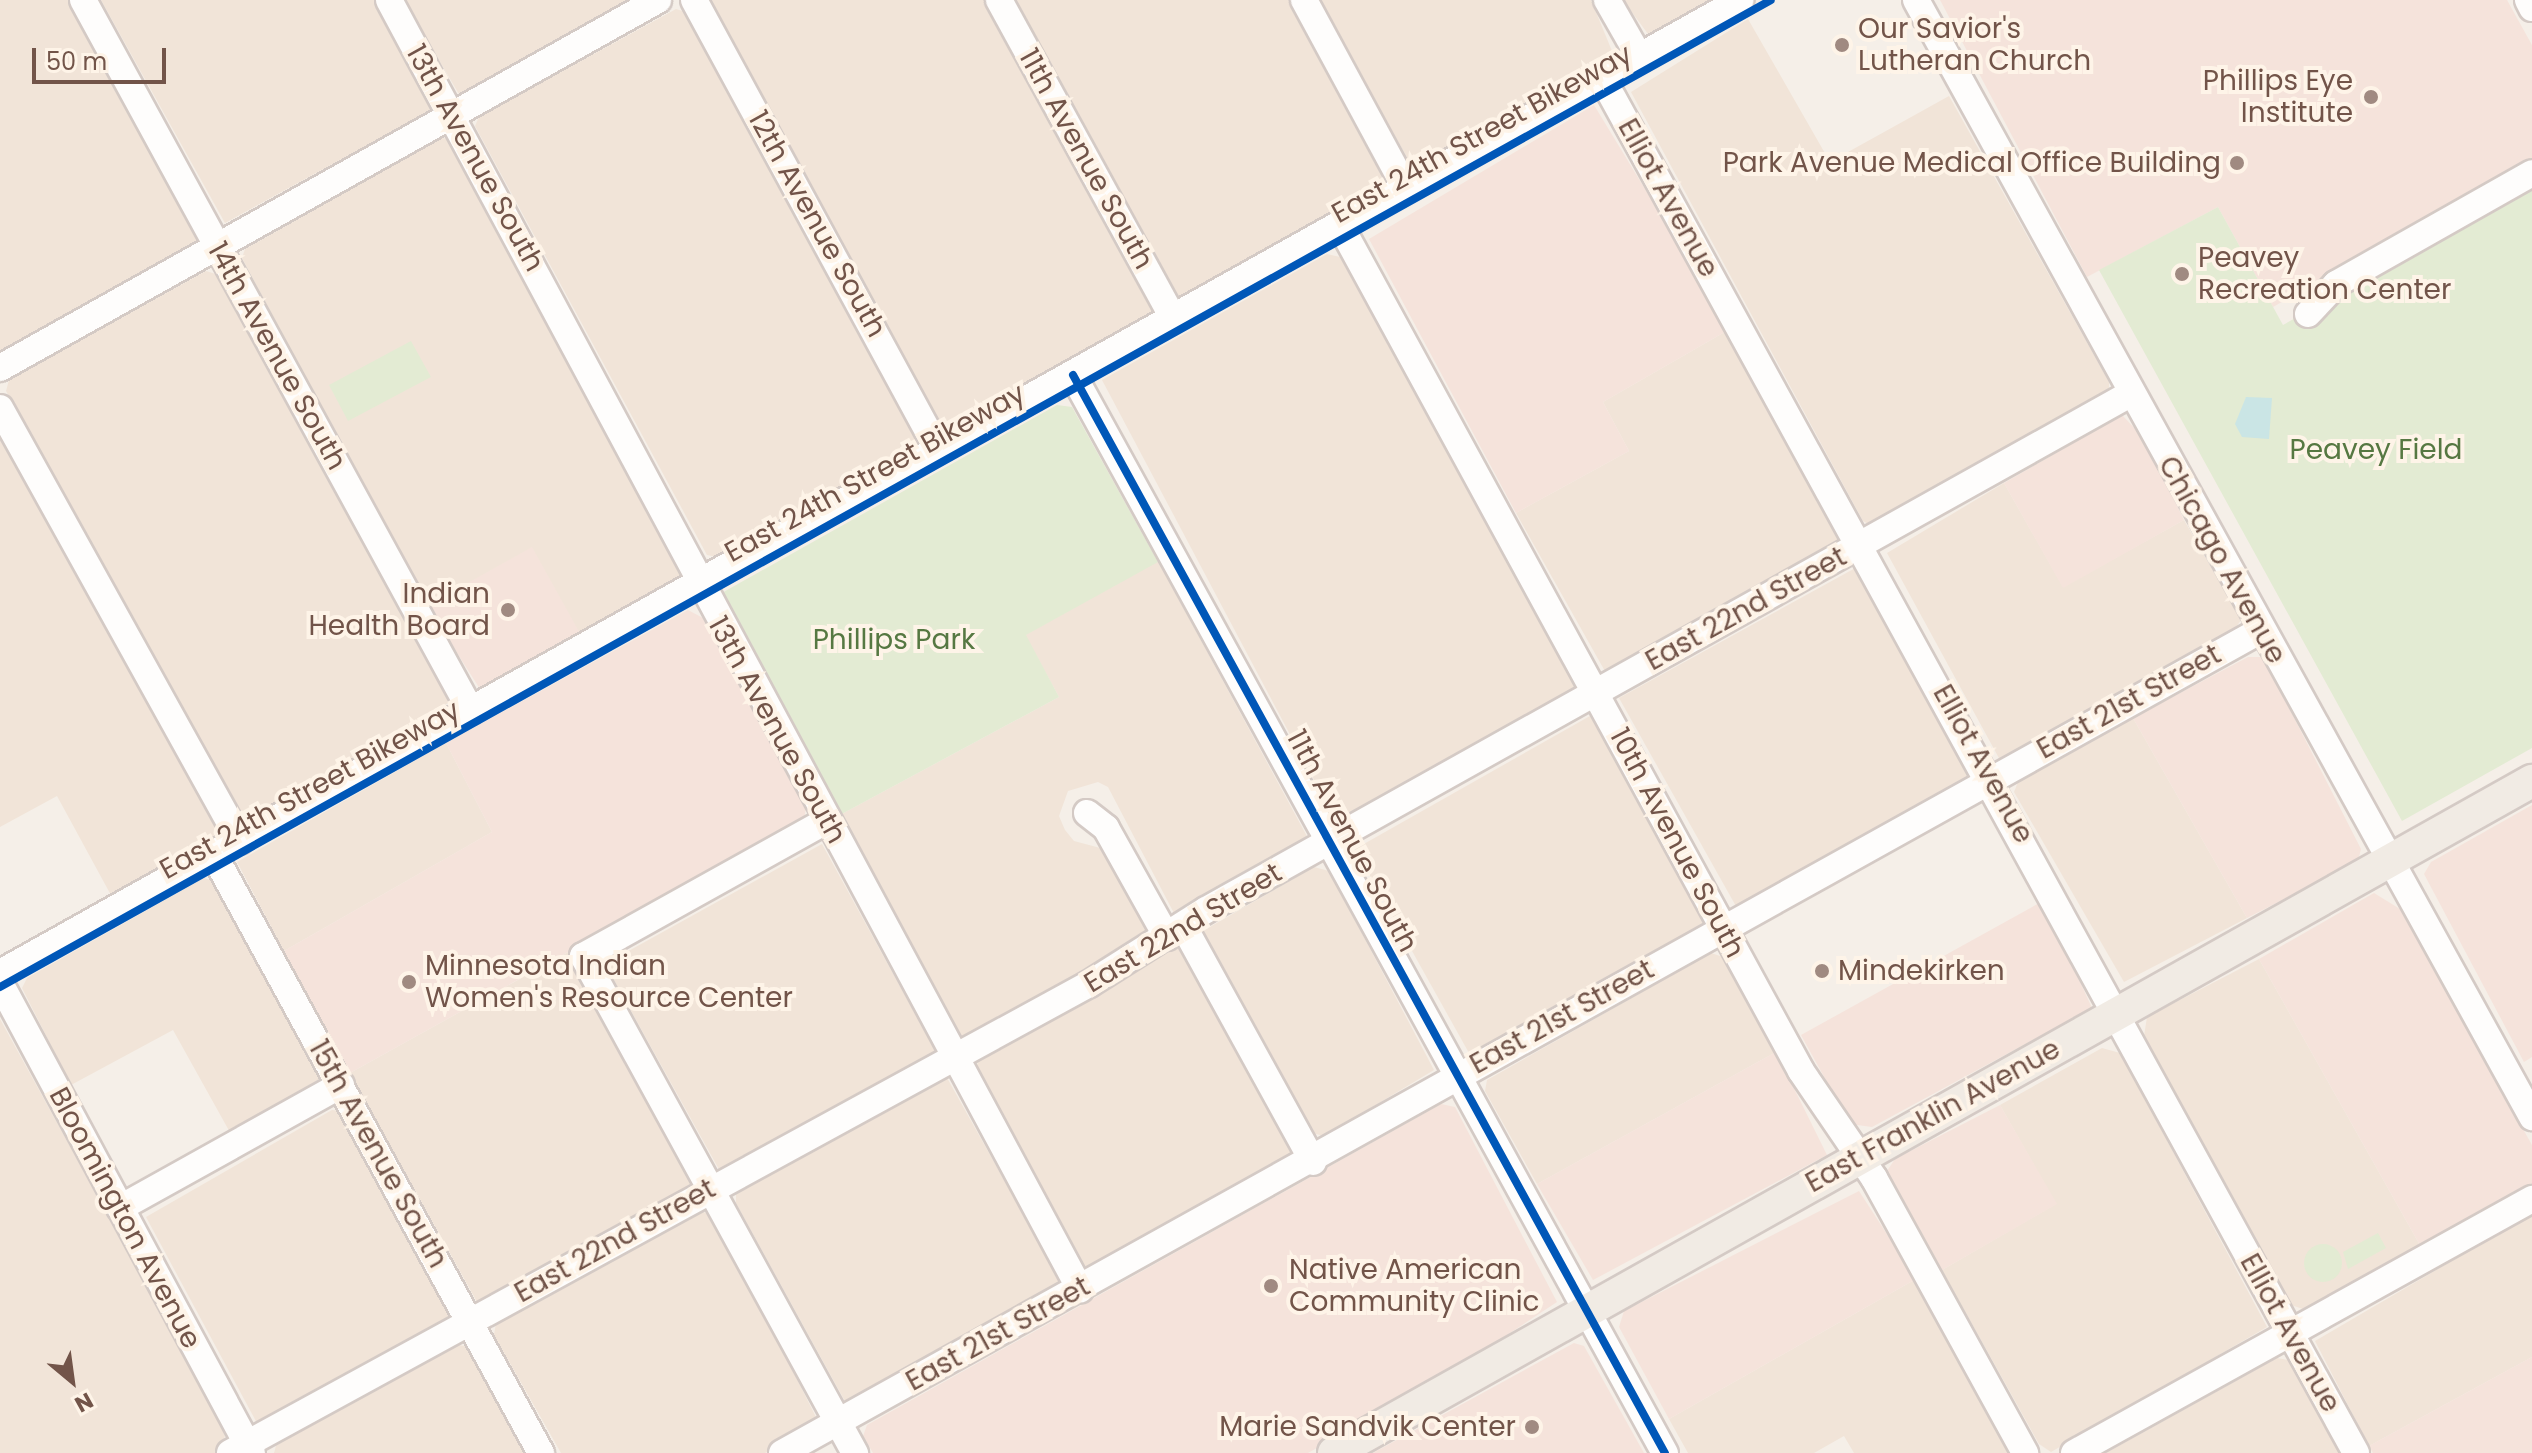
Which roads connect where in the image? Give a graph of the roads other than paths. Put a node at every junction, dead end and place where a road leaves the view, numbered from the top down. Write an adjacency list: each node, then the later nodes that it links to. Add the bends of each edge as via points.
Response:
1 (83, 0): 18 (street, 14th Avenue South)
2 (389, 0): 14 (street, 13th Avenue South)
3 (658, 0): 14 (street)
4 (694, 0): 25 (street, 12th Avenue South)
5 (999, 0): 20 (street, 11th Avenue South)
6 (1304, 0): 16 (street)
7 (1607, 0): 12 (street)
8 (1740, 0): 12 (street)
9 (1916, 0): 23 (street, Chicago Avenue)
10 (2528, 0): 11 (street)
11 (2532, 8)
12 (1639, 56): 13 (street)
13 (1602, 78): 16 (street); 26 (street, Elliot Avenue)
14 (453, 116): 18 (street); 27 (street, 13th Avenue South)
15 (2532, 173): 19 (street, via 2336,284)
16 (1406, 189): 17 (street)
17 (1340, 225): 20 (street); 29 (street, 10th Avenue South)
18 (217, 246): 21 (street); 30 (street, 14th Avenue South)
19 (2308, 314)
20 (1173, 318): 22 (street)
21 (0, 368)
22 (1073, 375): 25 (street); 36 (street, 11th Avenue South)
23 (2130, 394): 26 (street, East 22nd Street); 28 (street, Chicago Avenue)
24 (0, 408): 35 (street)
25 (937, 448): 27 (street)
26 (1861, 544): 29 (street, East 22nd Street); 31 (street, Elliot Avenue)
27 (701, 583): 30 (street); 34 (street, 13th Avenue South)
28 (2261, 630): 31 (street, East 21st Street); 38 (street, Chicago Avenue)
29 (1596, 693): 36 (street, East 22nd Street); 39 (street, 10th Avenue South)
30 (471, 711): 35 (street)
31 (1991, 778): 39 (street, East 21st Street); 43 (street, Elliot Avenue)
32 (2532, 781): 38 (main road, East Franklin Avenue)
33 (1087, 813): 40 (street, via 1106,828)
34 (826, 821): 44 (street, 13th Avenue South); 50 (street, via 583,956)
35 (240, 841): 37 (street)
36 (1330, 843): 40 (street, East 22nd Street); 45 (street, 11th Avenue South)
37 (214, 855): 41 (street); 46 (street, 15th Avenue South)
38 (2388, 861): 43 (main road, East Franklin Avenue); 47 (street, Chicago Avenue)
39 (1723, 929): 45 (street, East 21st Street); 48 (street, 10th Avenue South)
40 (1175, 932): 44 (street, East 22nd Street); 49 (street)
41 (0, 973)
42 (0, 983): 52 (street, Bloomington Avenue)
43 (2114, 1014): 48 (main road, East Franklin Avenue); 56 (street, Elliot Avenue)
44 (954, 1057): 50 (street, East 22nd Street); 53 (street, 13th Avenue South)
45 (1454, 1077): 49 (street, East 21st Street); 54 (street, 11th Avenue South)
46 (341, 1085): 52 (street); 55 (street, 15th Avenue South)
47 (2532, 1117)
48 (1855, 1160): 54 (main road, East Franklin Avenue); 64 (street, 10th Avenue South, via 1874,1178)
49 (1313, 1162): 53 (street, East 21st Street)
50 (710, 1189): 55 (street, East 22nd Street); 57 (street)
51 (2532, 1199): 56 (street)
52 (120, 1208): 58 (street, Bloomington Avenue)
53 (1080, 1289): 57 (street, East 21st Street)
54 (1587, 1312): 62 (main road, East Franklin Avenue); 63 (street, 11th Avenue South)
55 (469, 1322): 58 (street, East 22nd Street); 59 (street, 15th Avenue South)
56 (2290, 1333): 65 (street); 66 (street, Elliot Avenue)
57 (839, 1422): 60 (street, East 21st Street); 61 (street)
58 (243, 1450)
59 (541, 1453)
60 (782, 1453)
61 (855, 1453)
62 (1334, 1453)
63 (1665, 1453)
64 (2025, 1453)
65 (2074, 1453)
66 (2356, 1453)

